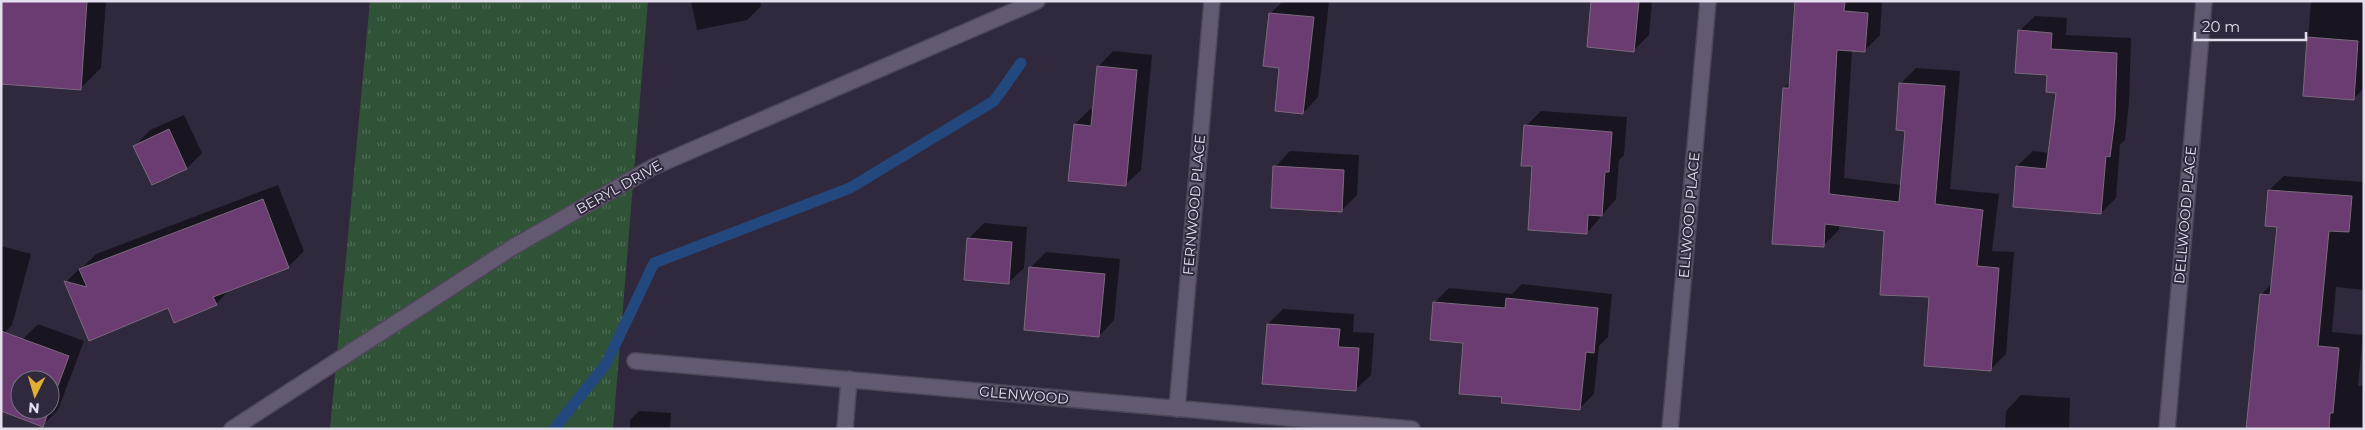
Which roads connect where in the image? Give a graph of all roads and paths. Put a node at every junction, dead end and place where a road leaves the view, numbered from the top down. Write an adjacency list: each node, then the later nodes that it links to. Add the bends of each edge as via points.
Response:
1 (1036, 1): 9 (street, BERYL DRIVE, via 653,167 512,247)
2 (1212, 1): 7 (street, FERNWOOD PLACE)
3 (1708, 1): 12 (street, ELLWOOD PLACE)
4 (2204, 1): 13 (street, DELLWOOD PLACE)
5 (635, 361): 6 (street, GLENWOOD)
6 (850, 379): 7 (street, GLENWOOD); 10 (street)
7 (1177, 409): 8 (street, GLENWOOD)
8 (1267, 423): 11 (street, GLENWOOD)
9 (232, 429)
10 (845, 429)
11 (1412, 429)
12 (1670, 429)
13 (2166, 429)

